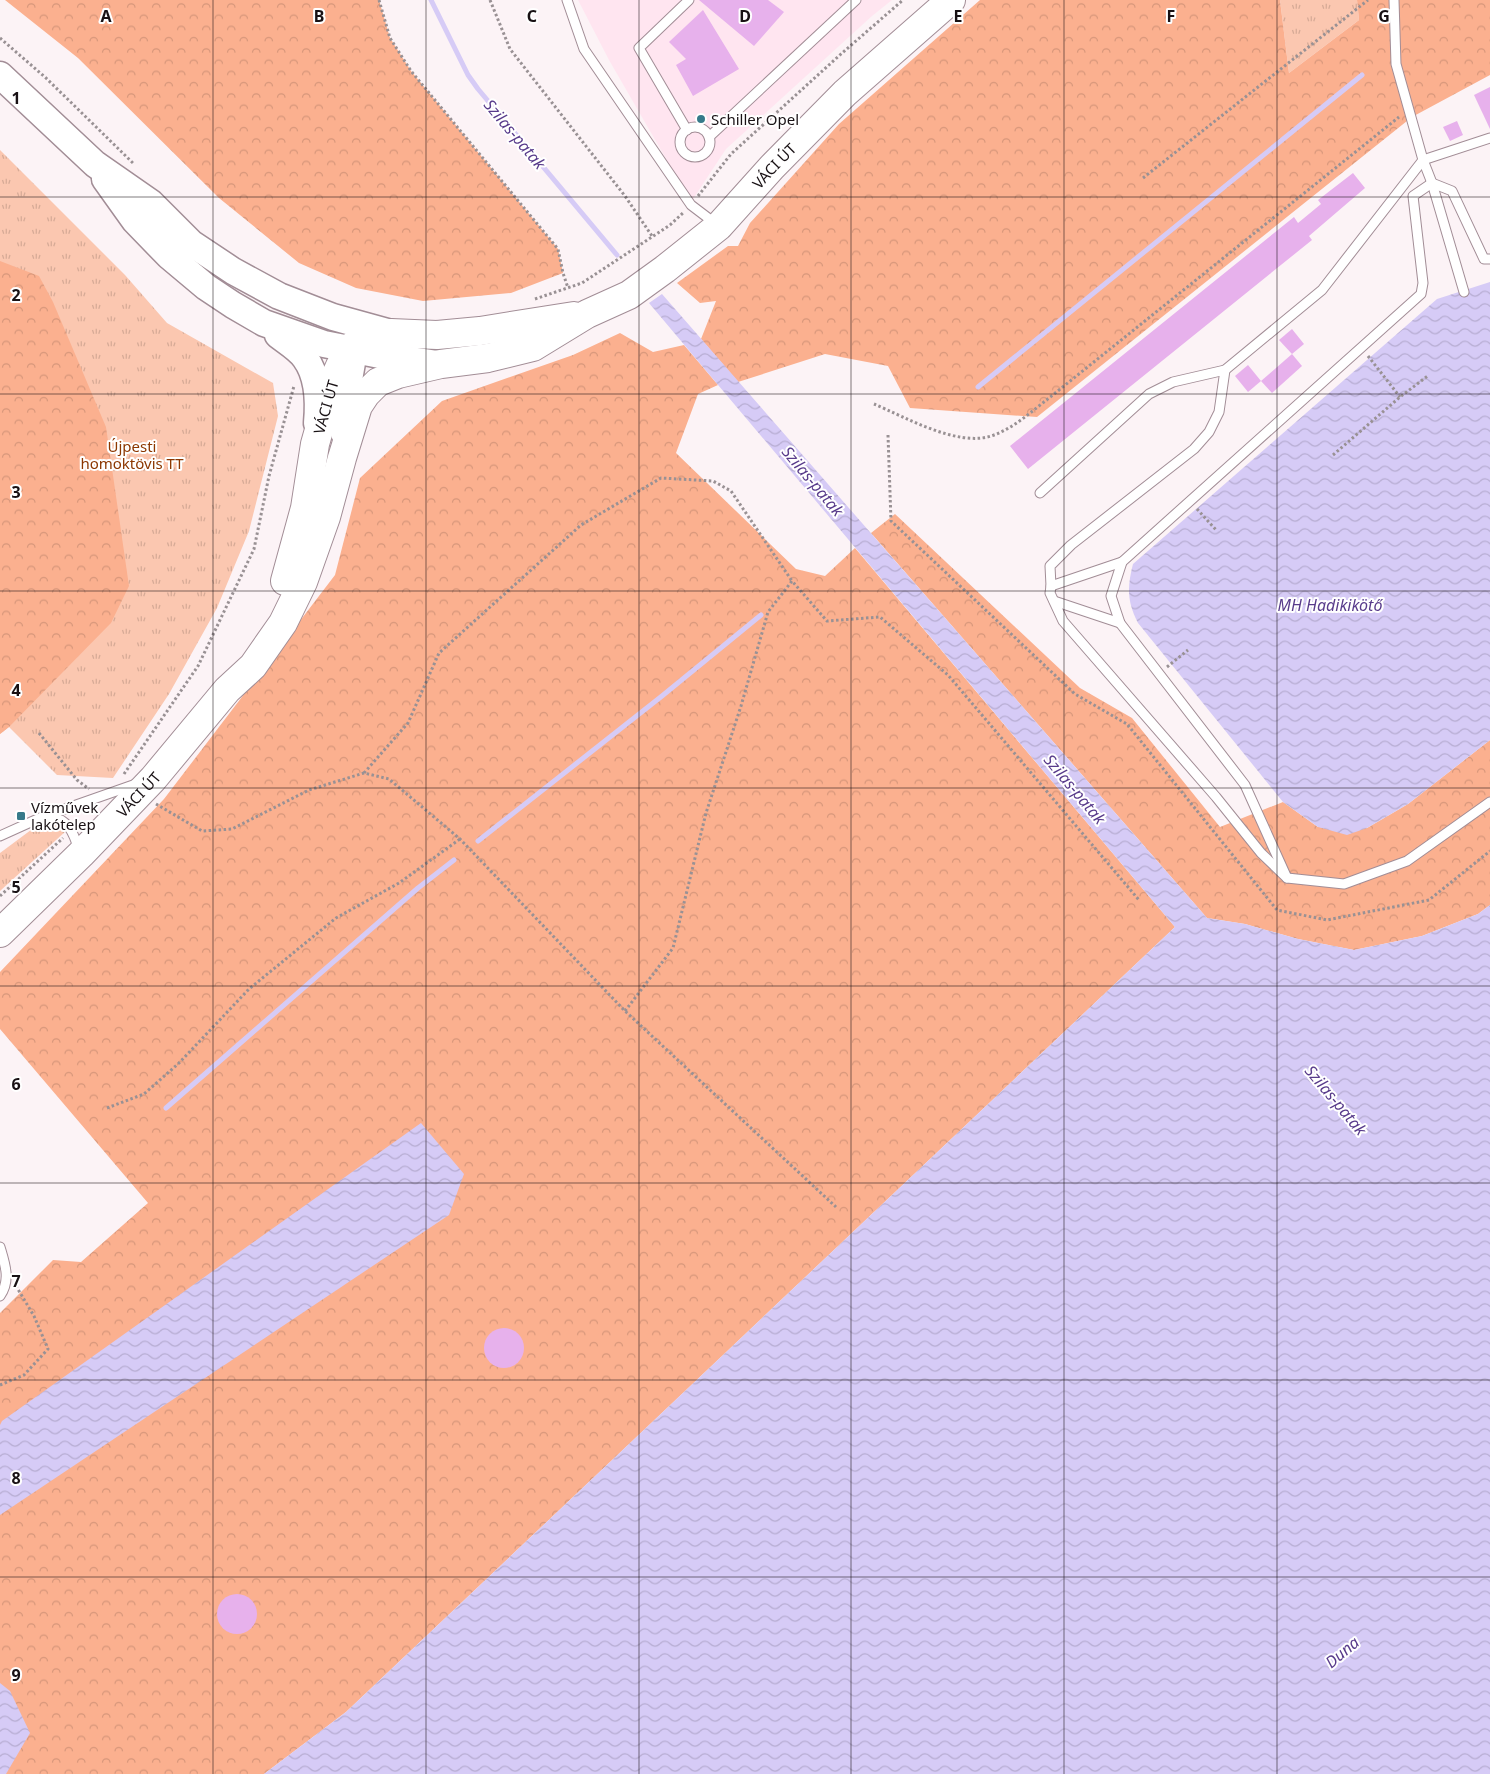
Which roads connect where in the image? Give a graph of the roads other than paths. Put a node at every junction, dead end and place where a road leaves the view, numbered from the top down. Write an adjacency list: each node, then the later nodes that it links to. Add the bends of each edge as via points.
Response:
1 (567, 0): 13 (lane, via 584,48 691,205)
2 (689, 0): 7 (lane, via 639,48)
3 (856, 0): 8 (lane)
4 (951, 0): 13 (main road, VÁCI ÚT, via 845,93)
5 (1394, 0): 10 (lane, via 1396,64)
6 (0, 75): 11 (main road)
7 (687, 130): 8 (lane, via 700,128); 8 (lane, via 680,143 688,155 698,157 707,151)
8 (709, 137)
9 (1490, 138): 10 (lane)
10 (1423, 160): 12 (lane); 22 (lane, via 1322,290)
11 (95, 164): 17 (main road, via 151,203 191,242 233,271 279,296); 18 (main road, via 135,221 170,256 206,287)
12 (1432, 183): 14 (lane, via 1452,191 1484,259); 15 (lane); 26 (lane, via 1413,196 1423,283 1421,294)
13 (718, 226): 16 (main road, VÁCI ÚT, via 629,295)
14 (1490, 259)
15 (1464, 292)
16 (587, 314): 19 (main road, VÁCI ÚT, via 437,336); 21 (main road, VÁCI ÚT, via 533,347 488,358)
17 (332, 316): 19 (main road); 20 (main road)
18 (264, 323): 20 (main road); 23 (main road, via 305,357 309,366 319,400)
19 (391, 333): 20 (main road, VÁCI ÚT, via 368,341)
20 (354, 351): 21 (main road); 23 (main road, VÁCI ÚT, via 340,366 332,384); 24 (main road)
21 (441, 364): 24 (main road, VÁCI ÚT, via 378,382 358,406)
22 (1225, 370): 25 (lane, via 1173,382 1149,394); 27 (lane, via 1219,412 1209,432 1194,449 1071,544 1050,566)
23 (315, 444): 30 (main road, VÁCI ÚT, via 306,508 288,571 270,616)
24 (342, 458): 30 (main road, VÁCI ÚT, via 323,525 303,582 287,615 253,666)
25 (1040, 494)
26 (1122, 562): 27 (lane); 29 (lane, via 1111,596)
27 (1051, 586): 28 (lane)
28 (1054, 601): 29 (lane); 36 (lane, via 1063,621 1261,853)
29 (1120, 623): 36 (lane, via 1246,785)
30 (227, 690): 31 (main road, VÁCI ÚT)
31 (146, 786): 33 (lane, via 107,794); 35 (main road, VÁCI ÚT)
32 (1490, 802): 36 (lane, via 1406,861 1389,868 1344,884)
33 (42, 817): 34 (lane); 35 (lane, via 56,817)
34 (0, 836)
35 (77, 842): 37 (main road, VÁCI ÚT)
36 (1287, 878)
37 (5, 924)
38 (0, 1247): 39 (lane, via 7,1270)
39 (0, 1296)

